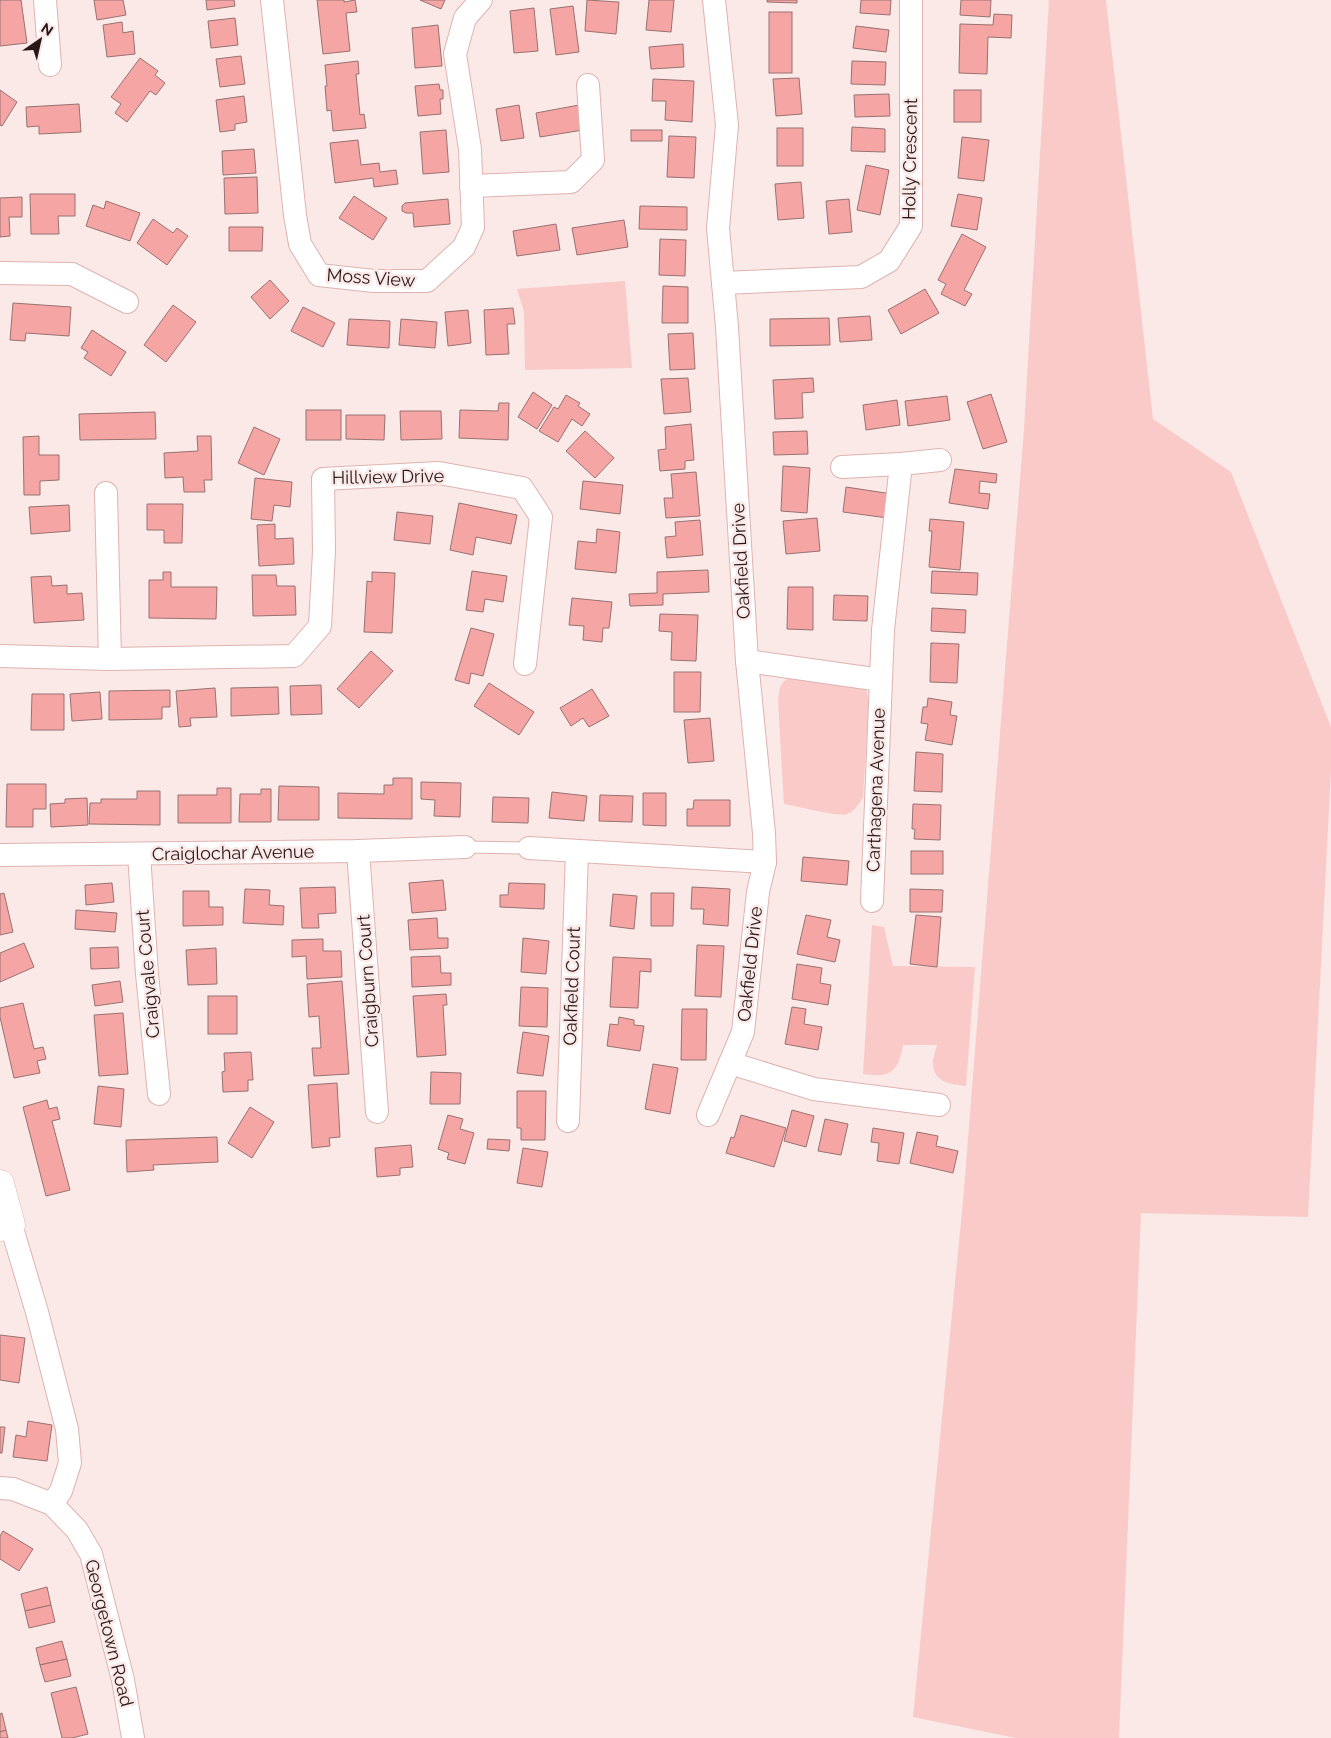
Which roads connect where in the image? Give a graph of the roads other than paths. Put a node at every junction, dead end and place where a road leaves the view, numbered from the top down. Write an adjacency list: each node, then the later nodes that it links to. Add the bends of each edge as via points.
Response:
1 (45, 0): 6 (street)
2 (272, 0): 8 (street, Moss View, via 295,215 300,244 319,275 374,281 427,281 464,247 473,227)
3 (481, 0): 8 (street, Moss View, via 465,18 455,54 470,149)
4 (714, 0): 10 (street, Oakfield Drive, via 727,125 718,228)
5 (911, 0): 10 (street, Holly Crescent, via 911,226 889,261 861,277)
6 (50, 65)
7 (588, 85): 8 (street, via 593,160 571,182)
8 (471, 186)
9 (0, 273): 11 (street, via 72,274)
10 (722, 283): 18 (street, Oakfield Drive)
11 (127, 302)
12 (940, 460): 13 (street)
13 (901, 464): 14 (street); 20 (street, Carthagena Avenue, via 883,630)
14 (842, 467)
15 (106, 493): 17 (street)
16 (0, 656): 17 (street, Hillview Drive)
17 (110, 659): 19 (street, Hillview Drive, via 294,656 320,626 323,479 439,473 522,488 541,517)
18 (747, 661): 20 (street); 27 (street, Oakfield Drive)
19 (525, 664)
20 (881, 680): 28 (street, Carthagena Avenue)
21 (465, 846): 22 (lane); 23 (street, Craiglochar Avenue)
22 (529, 848): 24 (street)
23 (358, 851): 26 (street, Craiglochar Avenue); 32 (street, Craigburn Court)
24 (577, 852): 27 (street); 34 (street, Oakfield Court)
25 (0, 854): 26 (street, Craiglochar Avenue)
26 (139, 854): 30 (street, Craigvale Court)
27 (765, 862): 29 (street, Oakfield Drive, via 758,892 743,1032)
28 (872, 901)
29 (730, 1062): 31 (street, via 814,1088); 33 (street, Oakfield Drive)
30 (159, 1094)
31 (939, 1105)
32 (377, 1112)
33 (708, 1115)
34 (568, 1121)
35 (0, 1184): 36 (street)
36 (5, 1226): 38 (street, via 37,1312 67,1429 70,1463 61,1491)
37 (6, 1489): 38 (street)
38 (52, 1504): 39 (street, Georgetown Road, via 76,1530 91,1554 123,1680)
39 (133, 1738)

